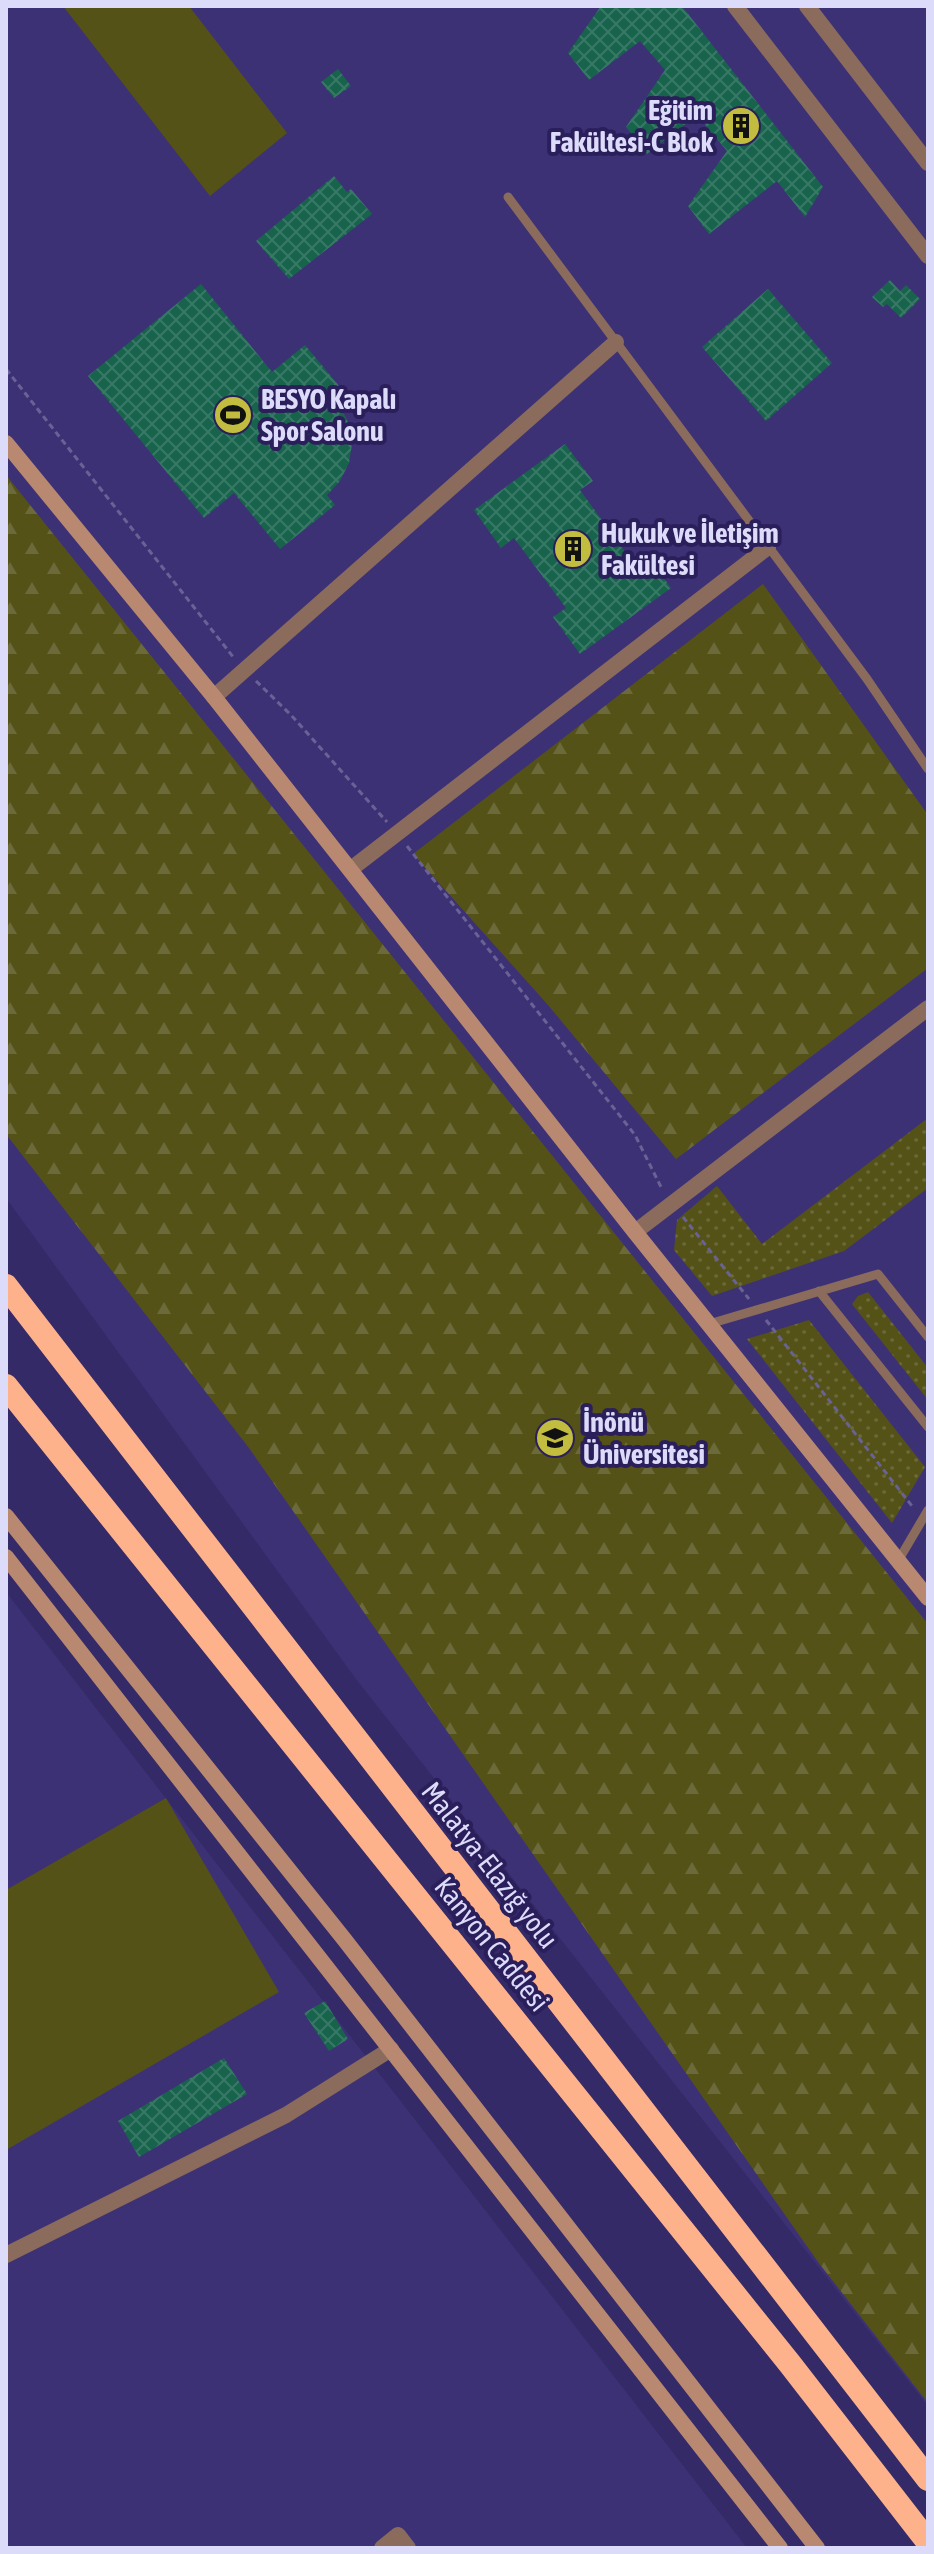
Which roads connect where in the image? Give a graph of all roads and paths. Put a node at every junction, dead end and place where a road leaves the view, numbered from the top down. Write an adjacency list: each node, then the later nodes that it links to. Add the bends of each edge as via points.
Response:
1 (735, 6): 5 (street)
2 (807, 6): 3 (street)
3 (928, 163)
4 (508, 197): 6 (lane)
5 (928, 256)
6 (616, 342): 9 (lane); 10 (street)
7 (6, 369): 10 (path)
8 (6, 443): 11 (street)
9 (768, 547): 12 (lane); 13 (street)
10 (245, 670): 11 (street); 13 (path)
11 (214, 697): 14 (street)
12 (928, 769)
13 (397, 834): 14 (street); 16 (path, via 635,1135)
14 (351, 869): 17 (street)
15 (928, 1008): 16 (street)
16 (673, 1204): 17 (street); 20 (path)
17 (635, 1232): 21 (street)
18 (6, 1286): 32 (highway, Malatya-Elazığ yolu)
19 (819, 1291): 20 (lane); 22 (lane, via 878,1274); 24 (lane)
20 (758, 1310): 21 (lane); 25 (path)
21 (709, 1324): 28 (street)
22 (928, 1337)
23 (6, 1386): 33 (highway, Kanyon Caddesi)
24 (928, 1427)
25 (925, 1515): 28 (lane)
26 (6, 1516): 37 (street, via 344,1939)
27 (6, 1557): 30 (street)
28 (898, 1561): 29 (street)
29 (928, 1598)
30 (391, 2049): 31 (street, via 286,2115); 36 (street)
31 (6, 2255)
32 (928, 2479)
33 (928, 2542)
34 (382, 2548): 35 (street, via 398,2535)
35 (408, 2548)
36 (780, 2548)
37 (817, 2548)

